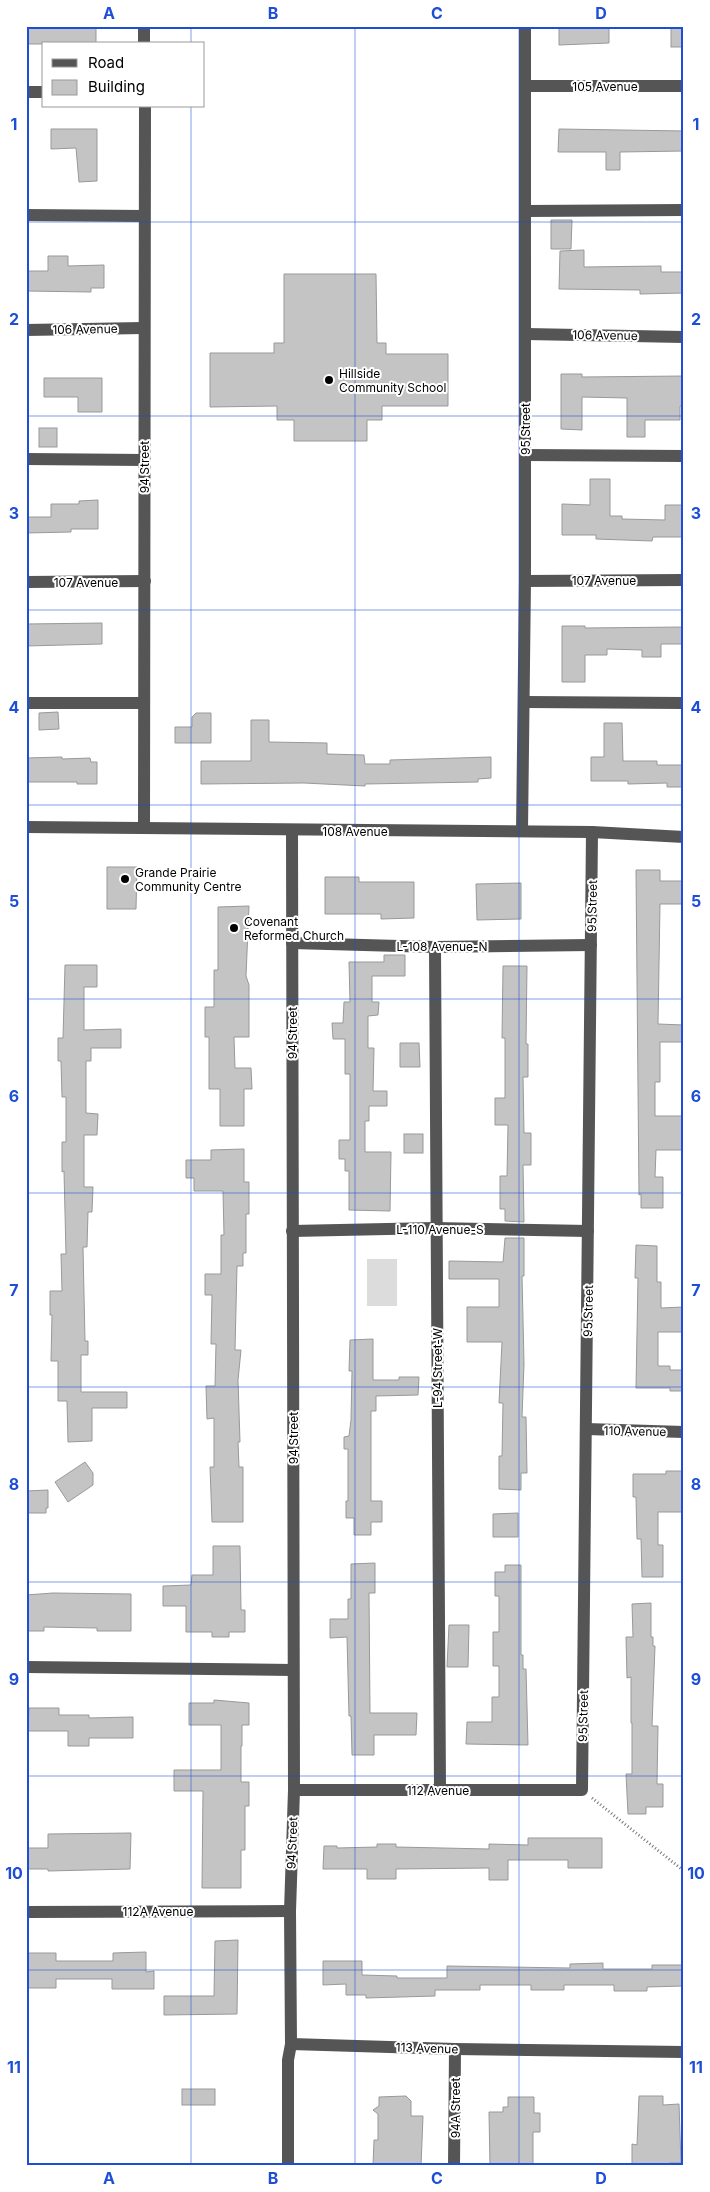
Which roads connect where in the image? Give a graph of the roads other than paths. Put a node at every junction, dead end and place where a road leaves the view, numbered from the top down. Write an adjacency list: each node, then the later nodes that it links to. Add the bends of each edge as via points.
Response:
1 (144, 26): 3 (street)
2 (525, 26): 4 (street, 95 Street)
3 (144, 42)
4 (526, 86): 5 (street, 105 Avenue); 10 (street, 95 Street)
5 (684, 86)
6 (26, 92): 7 (street)
7 (42, 92)
8 (144, 108): 12 (street, 94 Street)
9 (684, 210): 10 (street)
10 (526, 211): 15 (street, 95 Street)
11 (26, 215): 12 (street)
12 (144, 216): 13 (street, 94 Street)
13 (143, 328): 14 (street, 106 Avenue); 20 (street, 94 Street)
14 (26, 330)
15 (526, 334): 16 (street, 106 Avenue); 17 (street, 95 Street)
16 (684, 337)
17 (525, 455): 18 (street); 21 (street, 95 Street)
18 (684, 456)
19 (26, 459): 20 (street)
20 (144, 460): 23 (street, 94 Street)
21 (525, 580): 22 (street, 107 Avenue); 25 (street, 95 Street)
22 (684, 580)
23 (145, 581): 24 (street, 107 Avenue); 27 (street, 94 Street)
24 (26, 582)
25 (525, 702): 28 (street); 32 (street, 95 Street)
26 (26, 703): 27 (street)
27 (144, 703): 30 (street, 94 Street)
28 (684, 703)
29 (26, 827): 30 (street, 108 Avenue)
30 (144, 828): 31 (street, 108 Avenue)
31 (292, 830): 32 (street, 108 Avenue); 35 (street, 94 Street)
32 (522, 831): 33 (street, 108 Avenue)
33 (592, 832): 34 (street, 108 Avenue); 36 (street, 95 Street)
34 (684, 837)
35 (292, 943): 37 (street, L-108 Avenue-N); 39 (street, 94 Street)
36 (591, 945): 37 (street, L-108 Avenue-N); 40 (street, 95 Street)
37 (434, 947): 38 (street, L-94 Street-W)
38 (436, 1228): 39 (street, L-110 Avenue-S); 40 (street, L-110 Avenue-S); 46 (street, L-94 Street-W)
39 (292, 1230): 44 (street, 94 Street)
40 (588, 1231): 41 (street, 95 Street)
41 (586, 1430): 42 (street, 110 Avenue); 47 (street, 95 Street)
42 (684, 1432)
43 (26, 1667): 44 (street)
44 (293, 1670): 45 (street, 94 Street)
45 (294, 1790): 46 (street, 112 Avenue); 48 (street, 94 Street)
46 (440, 1790): 47 (street, 112 Avenue)
47 (582, 1790)
48 (290, 1911): 49 (street, 112A Avenue); 50 (street, 94 Street)
49 (26, 1912)
50 (292, 2044): 51 (street, 113 Avenue); 53 (street, via 288,2060)
51 (455, 2049): 52 (street, 113 Avenue); 54 (street, 94A Street)
52 (684, 2052)
53 (288, 2166)
54 (454, 2166)

